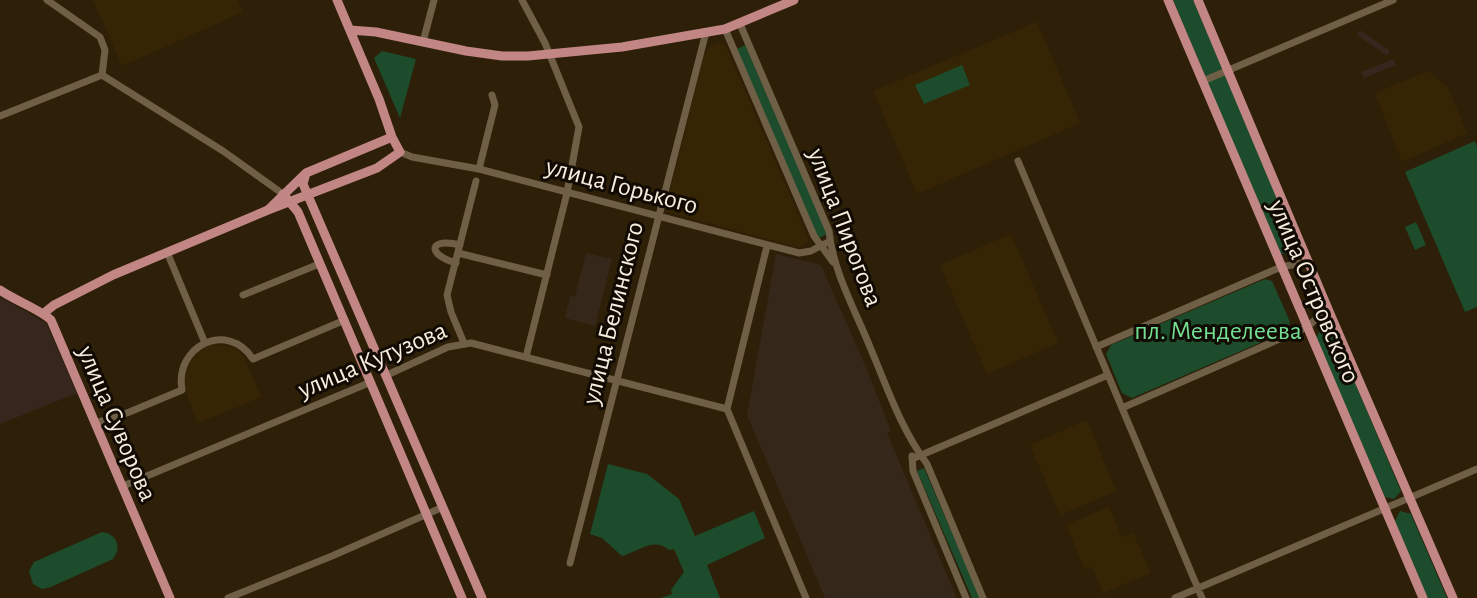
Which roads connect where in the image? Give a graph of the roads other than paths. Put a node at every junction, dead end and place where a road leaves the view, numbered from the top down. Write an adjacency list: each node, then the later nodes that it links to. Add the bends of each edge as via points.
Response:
1 (47, 0): 17 (street, via 100,37 105,50)
2 (337, 0): 12 (main road)
3 (434, 0): 14 (street)
4 (522, 0): 15 (street)
5 (794, 0): 9 (main road)
6 (1168, 0): 18 (main road, улица Островского)
7 (1198, 0): 16 (main road, улица Островского)
8 (1393, 0): 16 (street)
9 (782, 3): 10 (main road)
10 (740, 24): 11 (main road); 33 (street, улица Пирогова)
11 (725, 29): 13 (main road); 35 (street, улица Пирогова)
12 (350, 30): 14 (main road); 21 (main road)
13 (706, 32): 15 (main road); 32 (street, улица Белинского)
14 (423, 42): 15 (main road, via 502,56)
15 (550, 54): 28 (street, via 579,127)
16 (1228, 70): 18 (street); 39 (main road, улица Островского)
17 (102, 75): 20 (street); 27 (street)
18 (1203, 82): 42 (main road, улица Островского)
19 (492, 95): 24 (street, via 495,105)
20 (0, 116)
21 (391, 136): 22 (main road); 25 (main road)
22 (400, 152): 24 (street, улица Горького); 29 (main road, via 377,168)
23 (1018, 161): 52 (street)
24 (479, 169): 28 (street, улица Горького)
25 (306, 173): 27 (main road); 29 (main road, via 302,181)
26 (476, 181): 36 (street)
27 (286, 191): 29 (main road); 30 (main road); 31 (main road)
28 (567, 193): 32 (street, улица Горького); 43 (street)
29 (309, 196): 30 (main road); 54 (main road)
30 (292, 202): 31 (main road); 40 (main road)
31 (268, 210): 37 (main road)
32 (658, 217): 34 (street, улица Горького); 56 (street, улица Белинского)
33 (830, 241): 35 (street, улица Горького); 41 (street, улица Пирогова)
34 (767, 246): 35 (street, улица Горького, via 799,253); 59 (street)
35 (821, 246): 41 (street, улица Пирогова)
36 (459, 249): 38 (street); 38 (street, via 446,241 436,248 441,258); 43 (street)
37 (167, 252): 47 (main road); 50 (street)
38 (456, 262): 51 (street, via 447,295)
39 (1308, 262): 42 (street); 46 (main road, улица Островского)
40 (319, 264): 45 (street); 48 (main road)
41 (836, 265): 61 (street, улица Пирогова)
42 (1281, 267): 49 (main road, улица Островского); 52 (street)
43 (547, 275): 53 (street)
44 (0, 290): 47 (main road)
45 (243, 295)
46 (1326, 304): 49 (street); 64 (main road, улица Островского)
47 (44, 313): 60 (main road, улица Суворова)
48 (345, 320): 50 (street, via 253,359 240,345 226,340); 57 (main road)
49 (1307, 327): 58 (street); 66 (main road, улица Островского)
50 (205, 343): 60 (street, via 182,367 182,390)
51 (464, 343): 53 (street, улица Кутузова); 54 (street, улица Кутузова)
52 (1096, 347): 55 (street)
53 (526, 357): 56 (street, улица Кутузова)
54 (387, 375): 57 (main road, улица Кутузова); 65 (main road)
55 (1108, 375): 58 (street); 61 (street)
56 (617, 380): 59 (street, улица Кутузова); 68 (street, улица Белинского)
57 (371, 382): 63 (street, улица Кутузова); 67 (main road)
58 (1122, 408): 69 (street)
59 (727, 409): 74 (street)
60 (95, 423): 63 (main road, улица Суворова)
61 (916, 457): 75 (street, улица Пирогова, via 913,471); 76 (street, улица Пирогова, via 927,464)
62 (1477, 468): 64 (street)
63 (123, 486): 70 (main road, улица Суворова)
64 (1409, 498): 66 (street); 80 (main road, улица Островского)
65 (443, 507): 67 (street); 73 (main road)
66 (1385, 508): 69 (street); 79 (main road, улица Островского)
67 (426, 514): 71 (street); 72 (main road)
68 (570, 563)
69 (1198, 588): 77 (street); 78 (street)
70 (170, 598)
71 (228, 598)
72 (462, 598)
73 (482, 598)
74 (806, 598)
75 (966, 598)
76 (983, 598)
77 (1175, 598)
78 (1202, 598)
79 (1423, 598)
80 (1453, 598)

